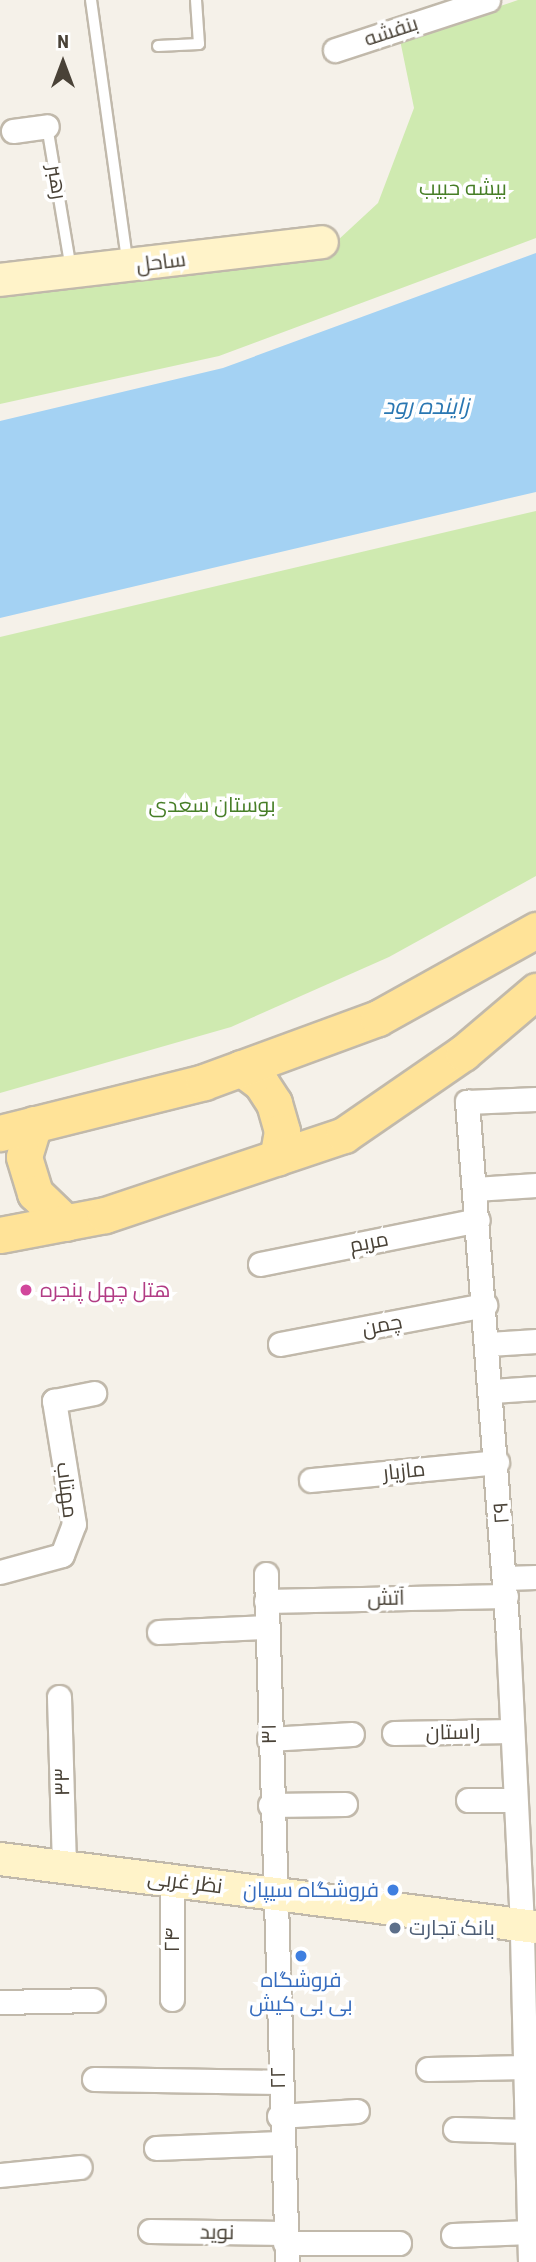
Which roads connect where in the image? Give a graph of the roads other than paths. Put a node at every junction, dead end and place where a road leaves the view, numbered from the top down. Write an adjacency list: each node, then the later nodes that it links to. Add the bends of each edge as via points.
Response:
1 (91, 0): 9 (lane)
2 (196, 0): 4 (lane, via 199,44)
3 (488, 0): 5 (street, بنفشه)
4 (158, 46)
5 (335, 50)
6 (47, 126): 7 (street, رهبر); 10 (lane, رهبر)
7 (13, 131)
8 (322, 242): 9 (main road, ساحل)
9 (128, 267): 10 (main road, ساحل)
10 (72, 273): 11 (main road, ساحل)
11 (0, 280)
12 (536, 930): 14 (main road, via 378,1018)
13 (536, 990): 18 (main road, via 463,1053 344,1136)
14 (241, 1068): 16 (main road, via 204,1082); 18 (main road, via 261,1083 274,1103 282,1131)
15 (536, 1099): 20 (street, ۲۹, via 467,1102)
16 (34, 1124): 17 (main road); 22 (main road, via 24,1157 35,1193)
17 (0, 1133)
18 (277, 1158): 22 (main road, via 105,1216)
19 (536, 1185): 20 (street)
20 (475, 1189): 21 (street, ۲۹)
21 (478, 1220): 24 (street, مریم); 25 (street, ۲۹)
22 (66, 1223): 23 (main road)
23 (0, 1235)
24 (260, 1264)
25 (485, 1305): 27 (street, چمن); 28 (street, ۲۹)
26 (536, 1341): 28 (street)
27 (280, 1344)
28 (489, 1344): 30 (street, ۲۹)
29 (536, 1388): 30 (street)
30 (493, 1391): 32 (street, ۲۹)
31 (94, 1393): 34 (street, مهتاب, via 54,1401 74,1524 62,1555)
32 (497, 1462): 33 (street, مازیار); 37 (street, ۲۹)
33 (311, 1480)
34 (0, 1572)
35 (266, 1574): 38 (street, ۳۱)
36 (536, 1577): 37 (street, آتش)
37 (505, 1587): 38 (street, آتش); 42 (street, ۲۹)
38 (266, 1601): 39 (street, ۳۱)
39 (267, 1627): 40 (street); 45 (street, ۳۱)
40 (159, 1632)
41 (59, 1697): 51 (street, ۳۳)
42 (512, 1731): 43 (street, راستان); 47 (street, ۲۹)
43 (394, 1733)
44 (352, 1734): 45 (street)
45 (269, 1739): 49 (street, ۳۱)
46 (468, 1800): 47 (street)
47 (515, 1800): 54 (street, ۲۹)
48 (345, 1804): 49 (street)
49 (270, 1805): 53 (street, ۳۱)
50 (0, 1859): 51 (main road, نظر غربی)
51 (64, 1867): 52 (main road, نظر غربی)
52 (172, 1880): 53 (main road, نظر غربی); 55 (street, ۲۴)
53 (277, 1894): 54 (main road, نظر غربی); 61 (street, ۲۲)
54 (529, 1926): 58 (street, ۲۹)
55 (172, 1999)
56 (93, 2000): 57 (street)
57 (0, 2002)
58 (526, 2067): 59 (street); 65 (street, ۲۹)
59 (428, 2069)
60 (94, 2079): 61 (street)
61 (278, 2082): 63 (street, ۲۲)
62 (357, 2111): 63 (street)
63 (279, 2116): 66 (street, ۲۲)
64 (454, 2129): 65 (street)
65 (527, 2131): 69 (street, ۲۹)
66 (280, 2143): 67 (street); 75 (street, ۲۲)
67 (156, 2148)
68 (80, 2167): 70 (street)
69 (532, 2171): 72 (street, ۲۹)
70 (0, 2175)
71 (150, 2231): 75 (street, نوید)
72 (530, 2232): 73 (street); 76 (street, ۲۹)
73 (453, 2235)
74 (399, 2243): 75 (street, نوید)
75 (285, 2246)
76 (530, 2262)

